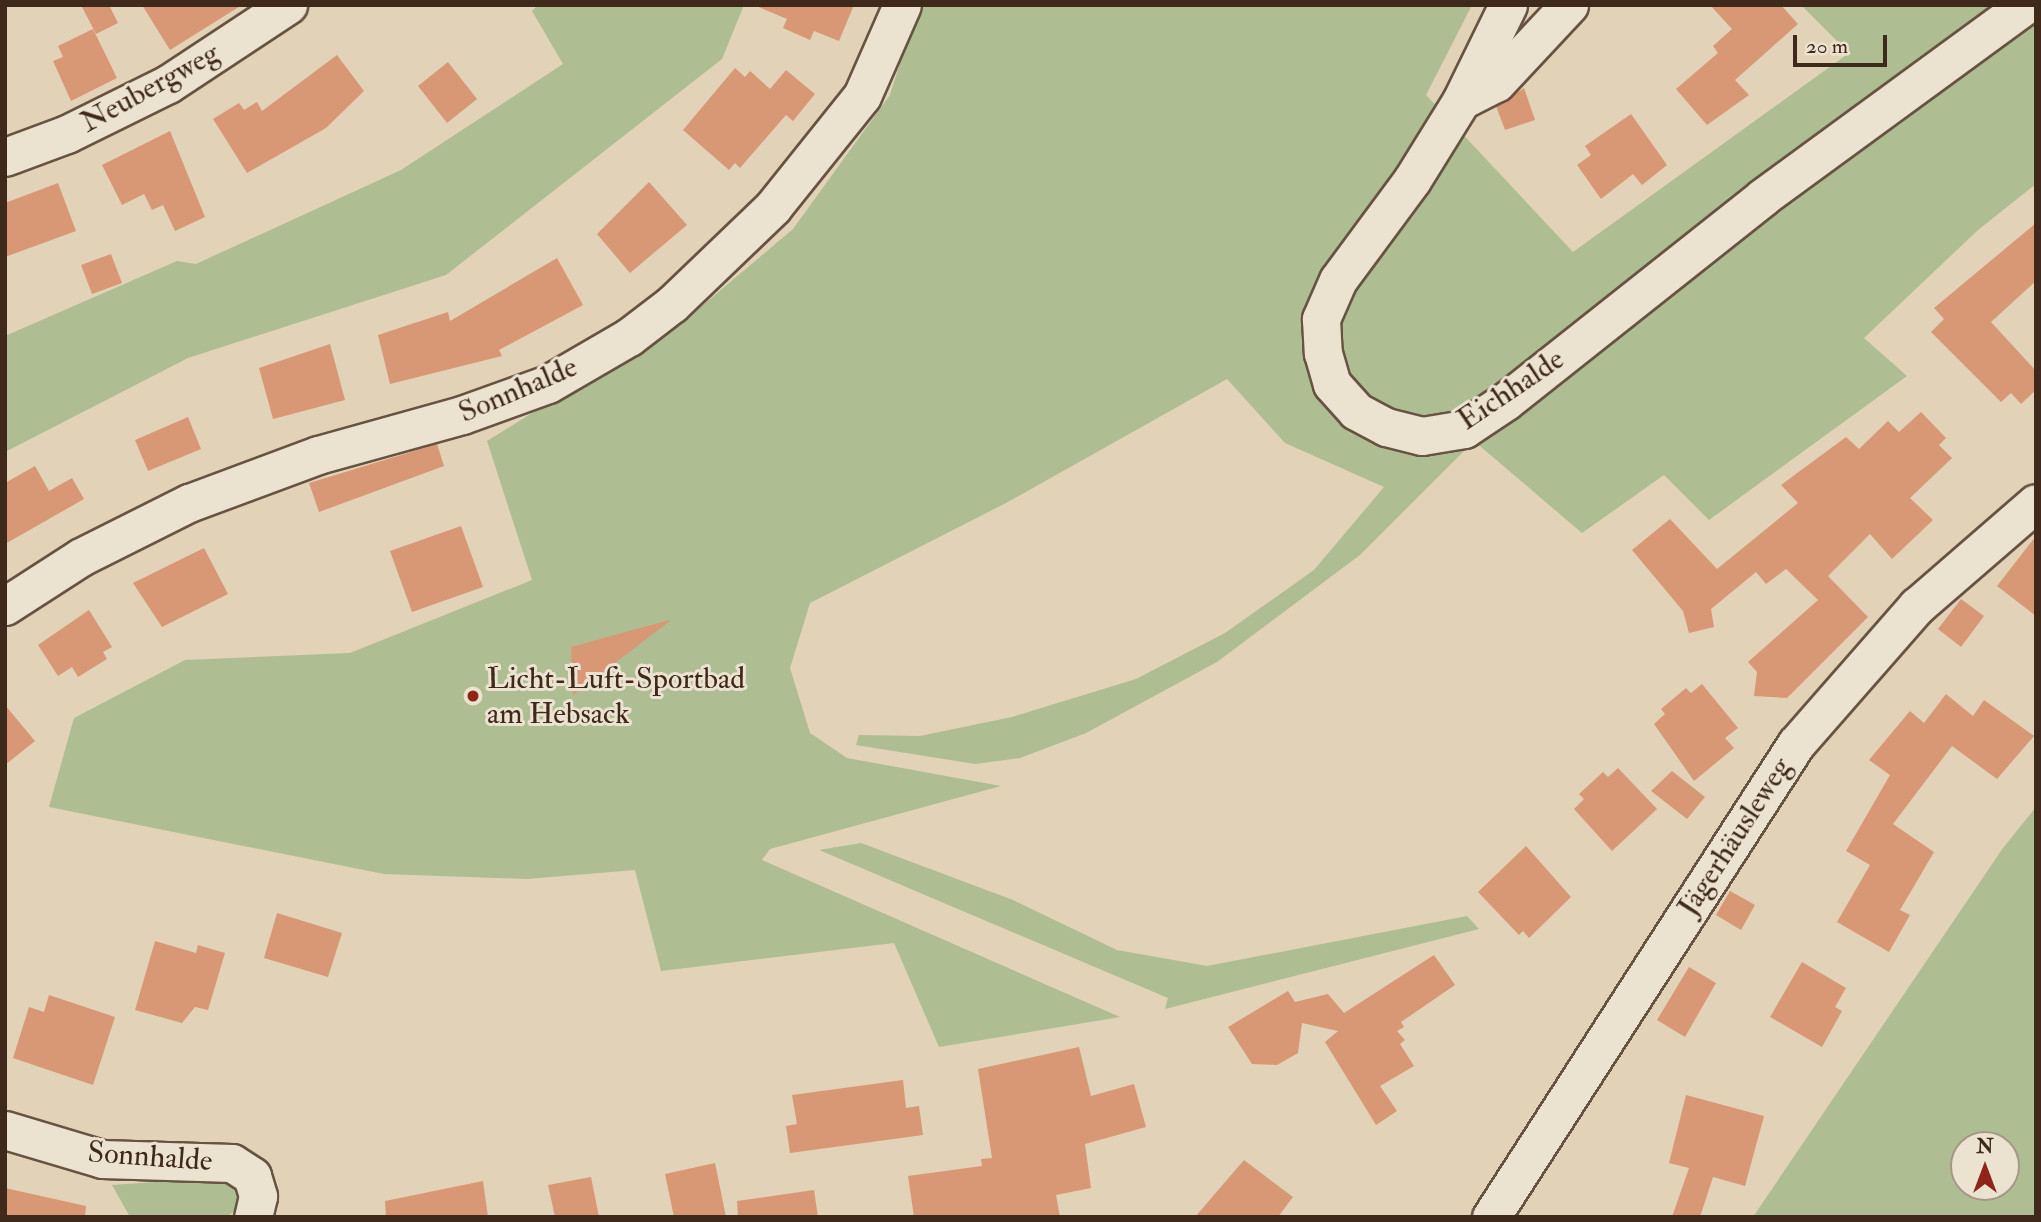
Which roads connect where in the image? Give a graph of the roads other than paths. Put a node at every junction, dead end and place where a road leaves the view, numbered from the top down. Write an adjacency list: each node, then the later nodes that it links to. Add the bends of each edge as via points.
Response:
1 (288, 5): 7 (street, Neubergweg, via 167,84 68,135)
2 (902, 5): 9 (street, Sonnhalde, via 862,96 773,207 673,304 629,337 548,384 462,415 318,455 189,503 81,557)
3 (1508, 5): 6 (street, Eichhalde)
4 (1569, 5): 6 (street, via 1496,83)
5 (2025, 5): 6 (street, Eichhalde, via 1712,235 1506,401 1464,429 1422,436 1386,428 1356,411 1332,384 1323,353 1321,319 1338,280)
6 (1461, 101)
7 (5, 157)
8 (2036, 503): 12 (street, Jägerhäusleweg, via 1917,606 1796,744)
9 (5, 606)
10 (5, 1130): 11 (street, Sonnhalde, via 102,1159 232,1163 252,1176 258,1196)
11 (253, 1217)
12 (1491, 1217)

